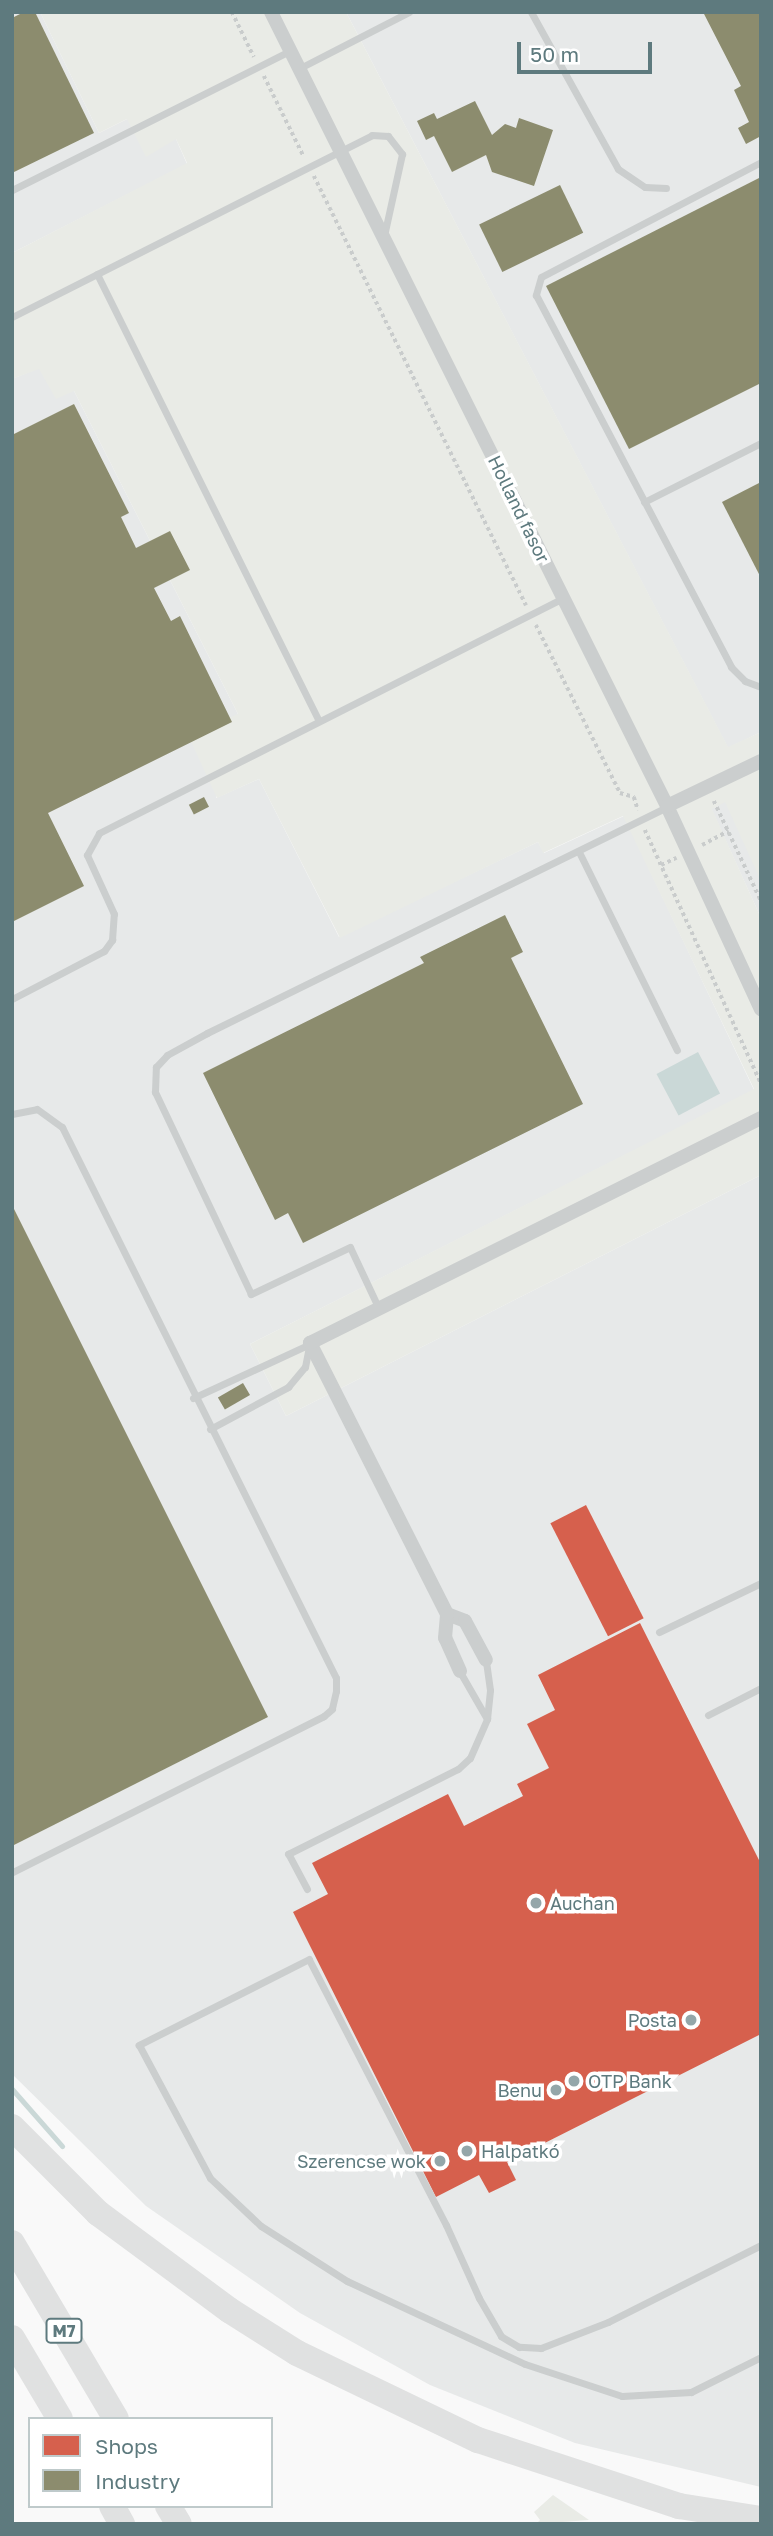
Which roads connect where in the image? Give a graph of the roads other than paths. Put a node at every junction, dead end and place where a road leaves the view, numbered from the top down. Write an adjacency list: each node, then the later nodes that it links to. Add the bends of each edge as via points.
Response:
1 (271, 12): 4 (street, Holland fasor)
2 (409, 12): 5 (lane)
3 (531, 12): 8 (lane, via 618,169 645,187)
4 (289, 51): 5 (street, Holland fasor); 9 (lane)
5 (298, 69): 6 (street, Holland fasor)
6 (341, 149): 10 (street, Holland fasor); 10 (lane, via 372,135 388,136 400,147 397,186); 11 (lane)
7 (761, 162): 14 (lane, via 541,277 536,295)
8 (666, 188)
9 (12, 190)
10 (384, 237): 15 (street, Holland fasor)
11 (97, 274): 12 (lane); 17 (lane)
12 (12, 317)
13 (761, 443): 14 (lane)
14 (644, 502): 16 (lane, via 731,667 745,681)
15 (563, 598): 17 (lane); 19 (street, Holland fasor)
16 (761, 687)
17 (318, 720): 21 (lane, via 99,833 87,855 114,914 111,940 104,951)
18 (761, 761): 19 (street)
19 (667, 806): 20 (lane); 22 (street, Holland fasor)
20 (579, 852): 23 (lane); 26 (lane, via 207,1033 167,1055 156,1067 155,1092 251,1294 350,1247)
21 (12, 999)
22 (761, 1009)
23 (677, 1050)
24 (12, 1114): 28 (lane, via 37,1109 62,1126)
25 (761, 1118): 26 (street)
26 (379, 1309): 27 (street)
27 (310, 1343): 28 (lane); 29 (lane, via 304,1367 288,1387); 31 (street)
28 (193, 1398): 29 (lane)
29 (210, 1429): 38 (lane, via 336,1678 332,1709)
30 (761, 1583): 32 (lane)
31 (447, 1614): 33 (street, via 465,1620); 34 (street, via 444,1638)
32 (659, 1632)
33 (486, 1660): 37 (lane, via 491,1690)
34 (460, 1671): 37 (lane)
35 (761, 1688): 36 (lane)
36 (708, 1715)
37 (487, 1720): 39 (lane, via 476,1748 458,1769 288,1854)
38 (12, 1872)
39 (307, 1889)
40 (12, 2127): 49 (highway, via 98,2213 229,2310 298,2353 478,2440)
41 (12, 2244): 46 (highway, M7)
42 (761, 2245): 44 (lane, via 608,2322 541,2348 519,2347 501,2336 479,2298 309,1959 139,2045 210,2178 261,2226 347,2281 525,2364 622,2396 656,2398 691,2392)
43 (12, 2338): 45 (highway, M7)
44 (761, 2357)
45 (59, 2417)
46 (115, 2417)
47 (113, 2508): 51 (highway)
48 (169, 2508): 52 (highway)
49 (723, 2518): 50 (highway)
50 (761, 2519)
51 (122, 2524)
52 (179, 2524)

